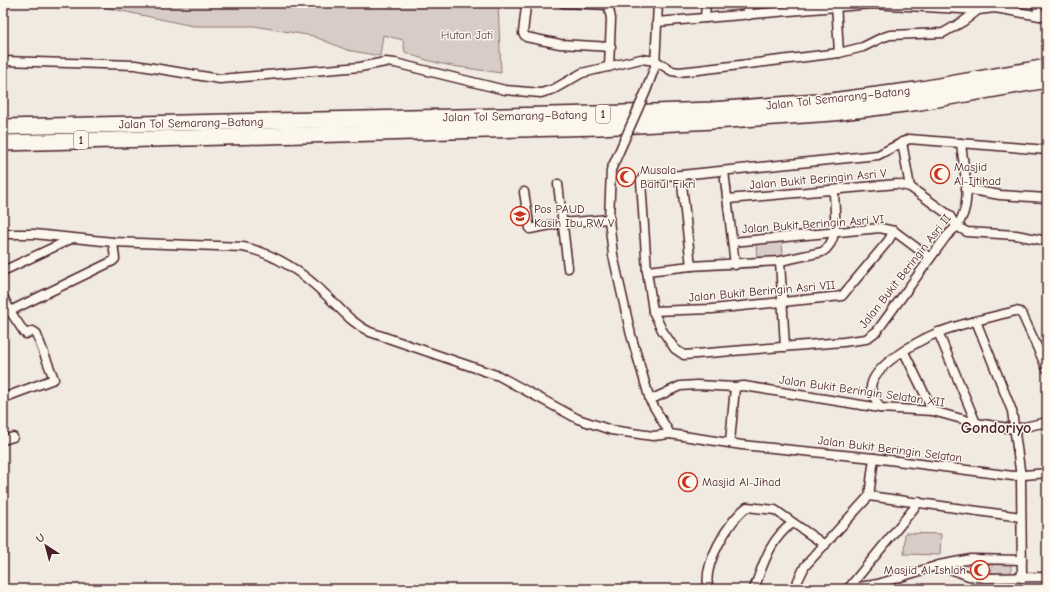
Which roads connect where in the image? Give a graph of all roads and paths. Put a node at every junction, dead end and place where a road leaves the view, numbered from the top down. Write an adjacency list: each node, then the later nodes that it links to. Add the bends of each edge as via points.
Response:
1 (529, 3): 18 (street, via 526,6 522,33 526,37 560,44)
2 (563, 3): 7 (street)
3 (658, 3): 17 (street)
4 (706, 3): 16 (street)
5 (747, 3): 14 (street)
6 (1036, 3): 15 (street)
7 (608, 4): 18 (street, via 611,18)
8 (913, 4): 9 (street, via 872,4 853,7); 11 (street)
9 (836, 5): 10 (street); 19 (street)
10 (791, 6): 14 (street)
11 (954, 6): 13 (street)
12 (994, 6): 13 (street); 15 (street)
13 (978, 10): 19 (street, via 943,33 890,35 863,47)
14 (749, 14): 16 (street)
15 (1043, 15)
16 (705, 18): 17 (street)
17 (657, 22): 21 (street)
18 (611, 47): 22 (street)
19 (839, 53): 21 (street, via 679,72)
20 (3, 61): 22 (street, via 135,65 220,79 360,67 385,62 505,90 541,93 554,89 582,73)
21 (655, 65): 22 (street, via 641,60); 39 (street, bridge, via 611,170)
22 (609, 67)
23 (1047, 67): 25 (highway, Jalan Tol Semarang–Batang / 1, via 916,90 832,101 711,110)
24 (1047, 80): 27 (highway, Jalan Tol Semarang–Batang / 1, via 928,101 833,113 714,121 599,127)
25 (3, 127)
26 (902, 142): 28 (street, via 909,139); 30 (street, via 878,155); 33 (street)
27 (3, 143)
28 (961, 143): 29 (street); 34 (street, Jalan Bukit Beringin Asri II)
29 (1047, 150)
30 (724, 171): 31 (street); 38 (street)
31 (681, 175): 52 (street); 55 (street, via 643,177 641,181)
32 (558, 184): 40 (street)
33 (910, 187): 35 (street, Jalan Bukit Beringin Asri V, via 897,184); 41 (street, via 949,216)
34 (966, 189): 37 (street, via 1000,195); 41 (street, Jalan Bukit Beringin Asri II, via 964,210)
35 (834, 191): 38 (street, Jalan Bukit Beringin Asri V); 43 (street)
36 (524, 192): 40 (street, via 529,228)
37 (1047, 198)
38 (728, 199): 48 (street)
39 (610, 219): 40 (street); 67 (street, via 613,255 631,335)
40 (562, 223): 53 (street)
41 (956, 226): 46 (street, via 967,232 1016,235); 49 (street, Jalan Bukit Beringin Asri II)
42 (894, 231): 43 (street, Jalan Bukit Beringin Asri VI, via 880,228); 49 (street); 57 (street, Jalan Bukit Beringin Asri VII, via 842,296)
43 (835, 233): 48 (street, Jalan Bukit Beringin Asri VI); 50 (street, via 827,249 822,252)
44 (3, 234): 45 (street, Jalan Bukit Beringin Selatan, via 34,234)
45 (72, 239): 47 (street, Jalan Bukit Beringin Selatan); 54 (street)
46 (1047, 241)
47 (113, 242): 58 (street, via 113,262); 73 (street, Jalan Bukit Beringin Selatan, via 243,246 260,250 275,256 307,279 352,322 370,332 499,376 578,419 611,430 653,436)
48 (734, 242): 51 (street)
49 (930, 258): 62 (street, Jalan Bukit Beringin Asri II, via 870,337)
50 (780, 261): 51 (street); 57 (street)
51 (735, 265): 52 (street)
52 (691, 266): 55 (street)
53 (568, 268)
54 (3, 271)
55 (647, 271): 59 (street)
56 (3, 296): 58 (street)
57 (784, 302): 59 (street, Jalan Bukit Beringin Asri VII, via 712,309); 62 (street)
58 (10, 311): 66 (street, via 26,334 35,332 54,379)
59 (653, 311): 62 (street, Jalan Bukit Beringin Asri II, via 662,330 681,354)
60 (976, 321): 61 (street); 64 (street, via 1014,311 1020,312); 72 (street, via 1012,411)
61 (938, 332): 63 (street); 71 (street)
62 (785, 347)
63 (904, 352): 68 (street, via 882,366 874,376 871,388); 69 (street)
64 (1047, 369)
65 (735, 387): 67 (street, Jalan Bukit Beringin Selatan XII, via 680,386); 68 (street, Jalan Bukit Beringin Selatan XII, via 744,386); 76 (street)
66 (3, 398)
67 (650, 400): 73 (street)
68 (880, 408): 69 (street, Jalan Bukit Beringin Selatan XII)
69 (932, 412): 71 (street, Jalan Bukit Beringin Selatan XII)
70 (1047, 422): 72 (street)
71 (976, 423): 72 (street, Jalan Bukit Beringin Selatan XII)
72 (1015, 429): 79 (street)
73 (670, 434): 76 (street, Jalan Bukit Beringin Selatan)
74 (13, 437): 75 (street)
75 (3, 440)
76 (730, 442): 77 (street, Jalan Bukit Beringin Selatan)
77 (874, 458): 79 (street, Jalan Bukit Beringin Selatan); 80 (street)
78 (1047, 473): 79 (street, Jalan Bukit Beringin Selatan)
79 (1021, 477): 82 (street)
80 (869, 496): 81 (street); 84 (street)
81 (919, 502): 82 (street); 92 (street)
82 (1021, 517): 85 (street)
83 (792, 523): 84 (street); 89 (street, via 766,507 746,507 740,511 728,526 715,552 707,577); 90 (street, via 772,545)
84 (825, 545): 91 (street, via 805,566)
85 (1022, 560): 86 (street, via 979,558); 88 (street)
86 (939, 565): 88 (street, via 980,578); 92 (street, via 878,584)
87 (1047, 577): 88 (street)
88 (1022, 578)
89 (709, 589)
90 (754, 589)
91 (794, 589)
92 (847, 589)

